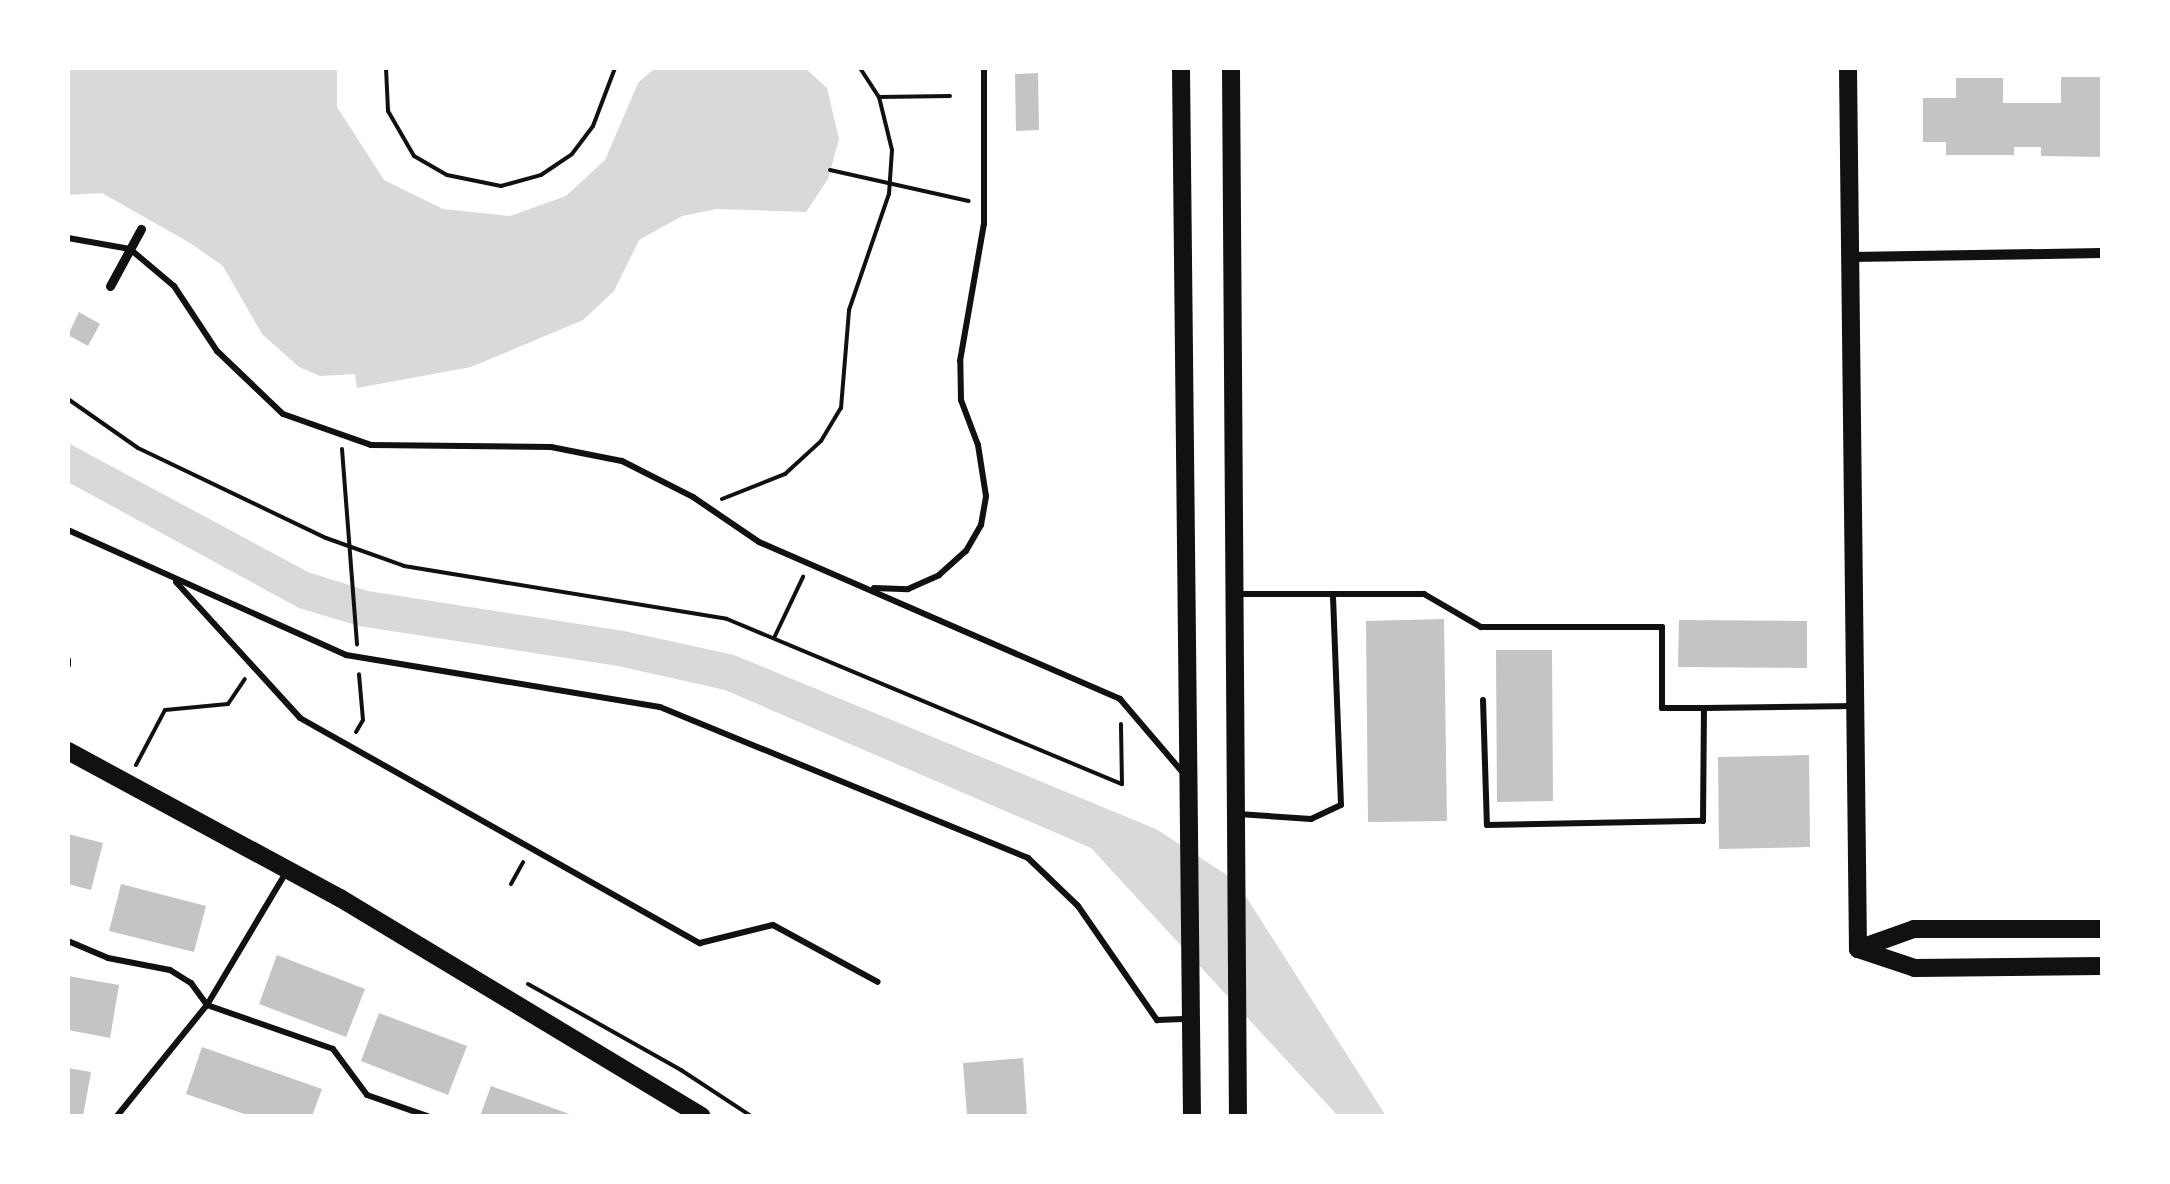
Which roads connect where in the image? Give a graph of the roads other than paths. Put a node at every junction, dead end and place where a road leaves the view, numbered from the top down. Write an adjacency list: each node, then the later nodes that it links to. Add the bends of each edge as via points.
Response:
1 (984, 68): 13 (lane, via 984,204 960,361 961,400 978,445 986,496 981,524 966,551 939,575 908,589)
2 (1181, 68): 20 (street)
3 (1230, 68): 14 (street)
4 (1848, 68): 9 (street)
5 (141, 229): 7 (street)
6 (68, 238): 7 (lane)
7 (130, 248): 10 (street); 13 (lane, via 174,286 217,351 283,414 371,445 551,447 622,460 759,542)
8 (2102, 253): 9 (street)
9 (1851, 257): 17 (street)
10 (110, 286)
11 (68, 530): 12 (lane)
12 (174, 580): 27 (lane, via 300,718 348,746 700,944 772,925); 29 (lane, via 346,655 694,717 1028,858 1078,906 1157,1020)
13 (868, 588): 20 (lane, via 1120,699)
14 (1234, 594): 15 (lane); 21 (street)
15 (1334, 594): 18 (lane, via 1424,594 1482,627 1662,627 1662,708); 21 (lane, via 1342,806 1311,819)
16 (1483, 700): 18 (lane, via 1488,826 1703,822)
17 (1856, 706): 18 (lane); 25 (street)
18 (1704, 708)
19 (68, 751): 22 (street)
20 (1189, 780): 29 (street)
21 (1235, 814): 34 (street)
22 (288, 870): 28 (lane); 32 (street)
23 (2102, 929): 25 (street, via 1914,929)
24 (68, 940): 28 (lane, via 108,958 170,970)
25 (1858, 949): 26 (street, via 1915,968)
26 (2102, 966)
27 (878, 982)
28 (207, 1005): 30 (lane); 31 (lane, via 333,1049 367,1095)
29 (1191, 1010): 33 (street)
30 (117, 1116)
31 (427, 1116)
32 (702, 1116)
33 (1192, 1116)
34 (1238, 1116)

